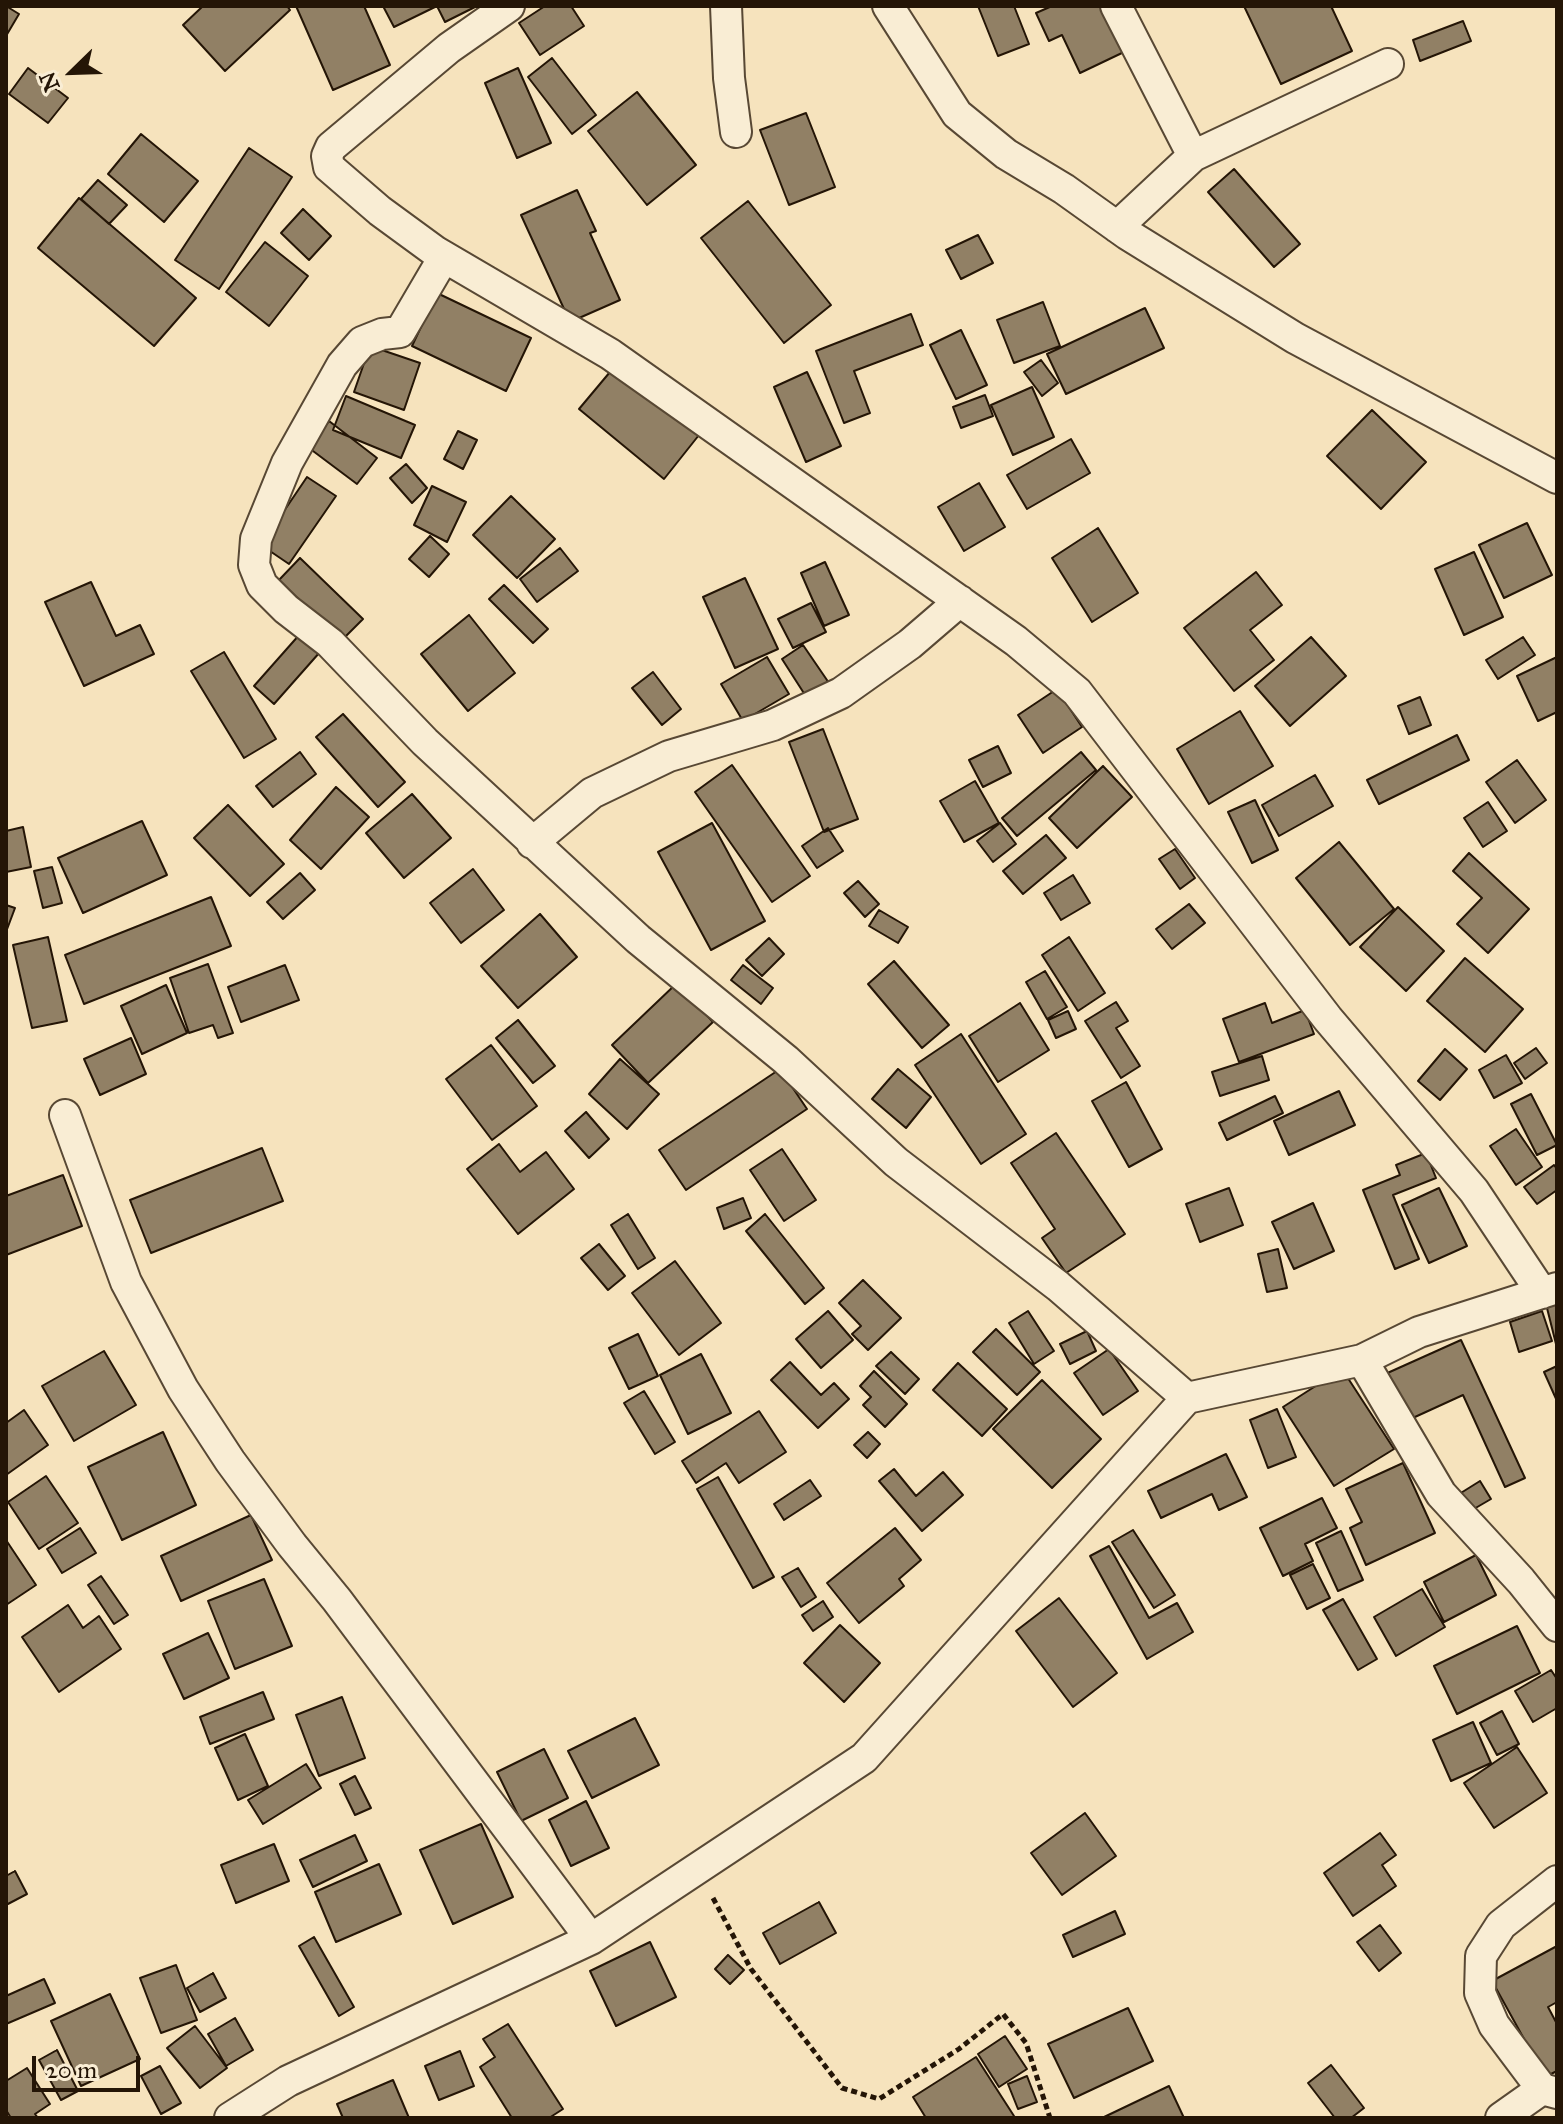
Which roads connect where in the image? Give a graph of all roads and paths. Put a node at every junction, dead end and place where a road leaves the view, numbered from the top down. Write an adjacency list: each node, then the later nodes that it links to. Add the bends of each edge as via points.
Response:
1 (509, 6): 9 (street, via 449,48 331,147 327,156 338,176)
2 (726, 6): 6 (street)
3 (888, 6): 8 (street, via 957,114 1006,154)
4 (1116, 6): 7 (street)
5 (1388, 64): 7 (street)
6 (736, 132)
7 (1193, 156): 8 (street)
8 (1117, 227): 10 (street, via 1295,338)
9 (444, 257): 11 (street, via 610,354); 12 (street, via 400,332 362,342 342,365 287,463 256,539 254,565 262,585 278,601 330,643)
10 (1557, 478)
11 (960, 601): 12 (street, via 841,693 773,725 669,756 604,787); 14 (street, via 1077,692 1328,1019 1474,1191)
12 (532, 843): 16 (street, via 638,939 786,1060 896,1162 1058,1286)
13 (65, 1115): 20 (street, via 126,1282 183,1389 238,1473)
14 (1549, 1290): 15 (street, via 1419,1332)
15 (1362, 1360): 16 (street); 17 (street, via 1441,1494)
16 (1187, 1398): 18 (street, via 864,1758)
17 (1557, 1626)
18 (698, 1869): 20 (street); 23 (path, via 751,1969 842,2088 879,2099 1003,2014 1026,2043)
19 (1557, 1881): 21 (street, via 1501,1925 1481,1956 1480,1993 1494,2025)
20 (591, 1939): 22 (street, via 288,2081)
21 (1550, 2091): 24 (street)
22 (230, 2118)
23 (1050, 2118)
24 (1501, 2118)

